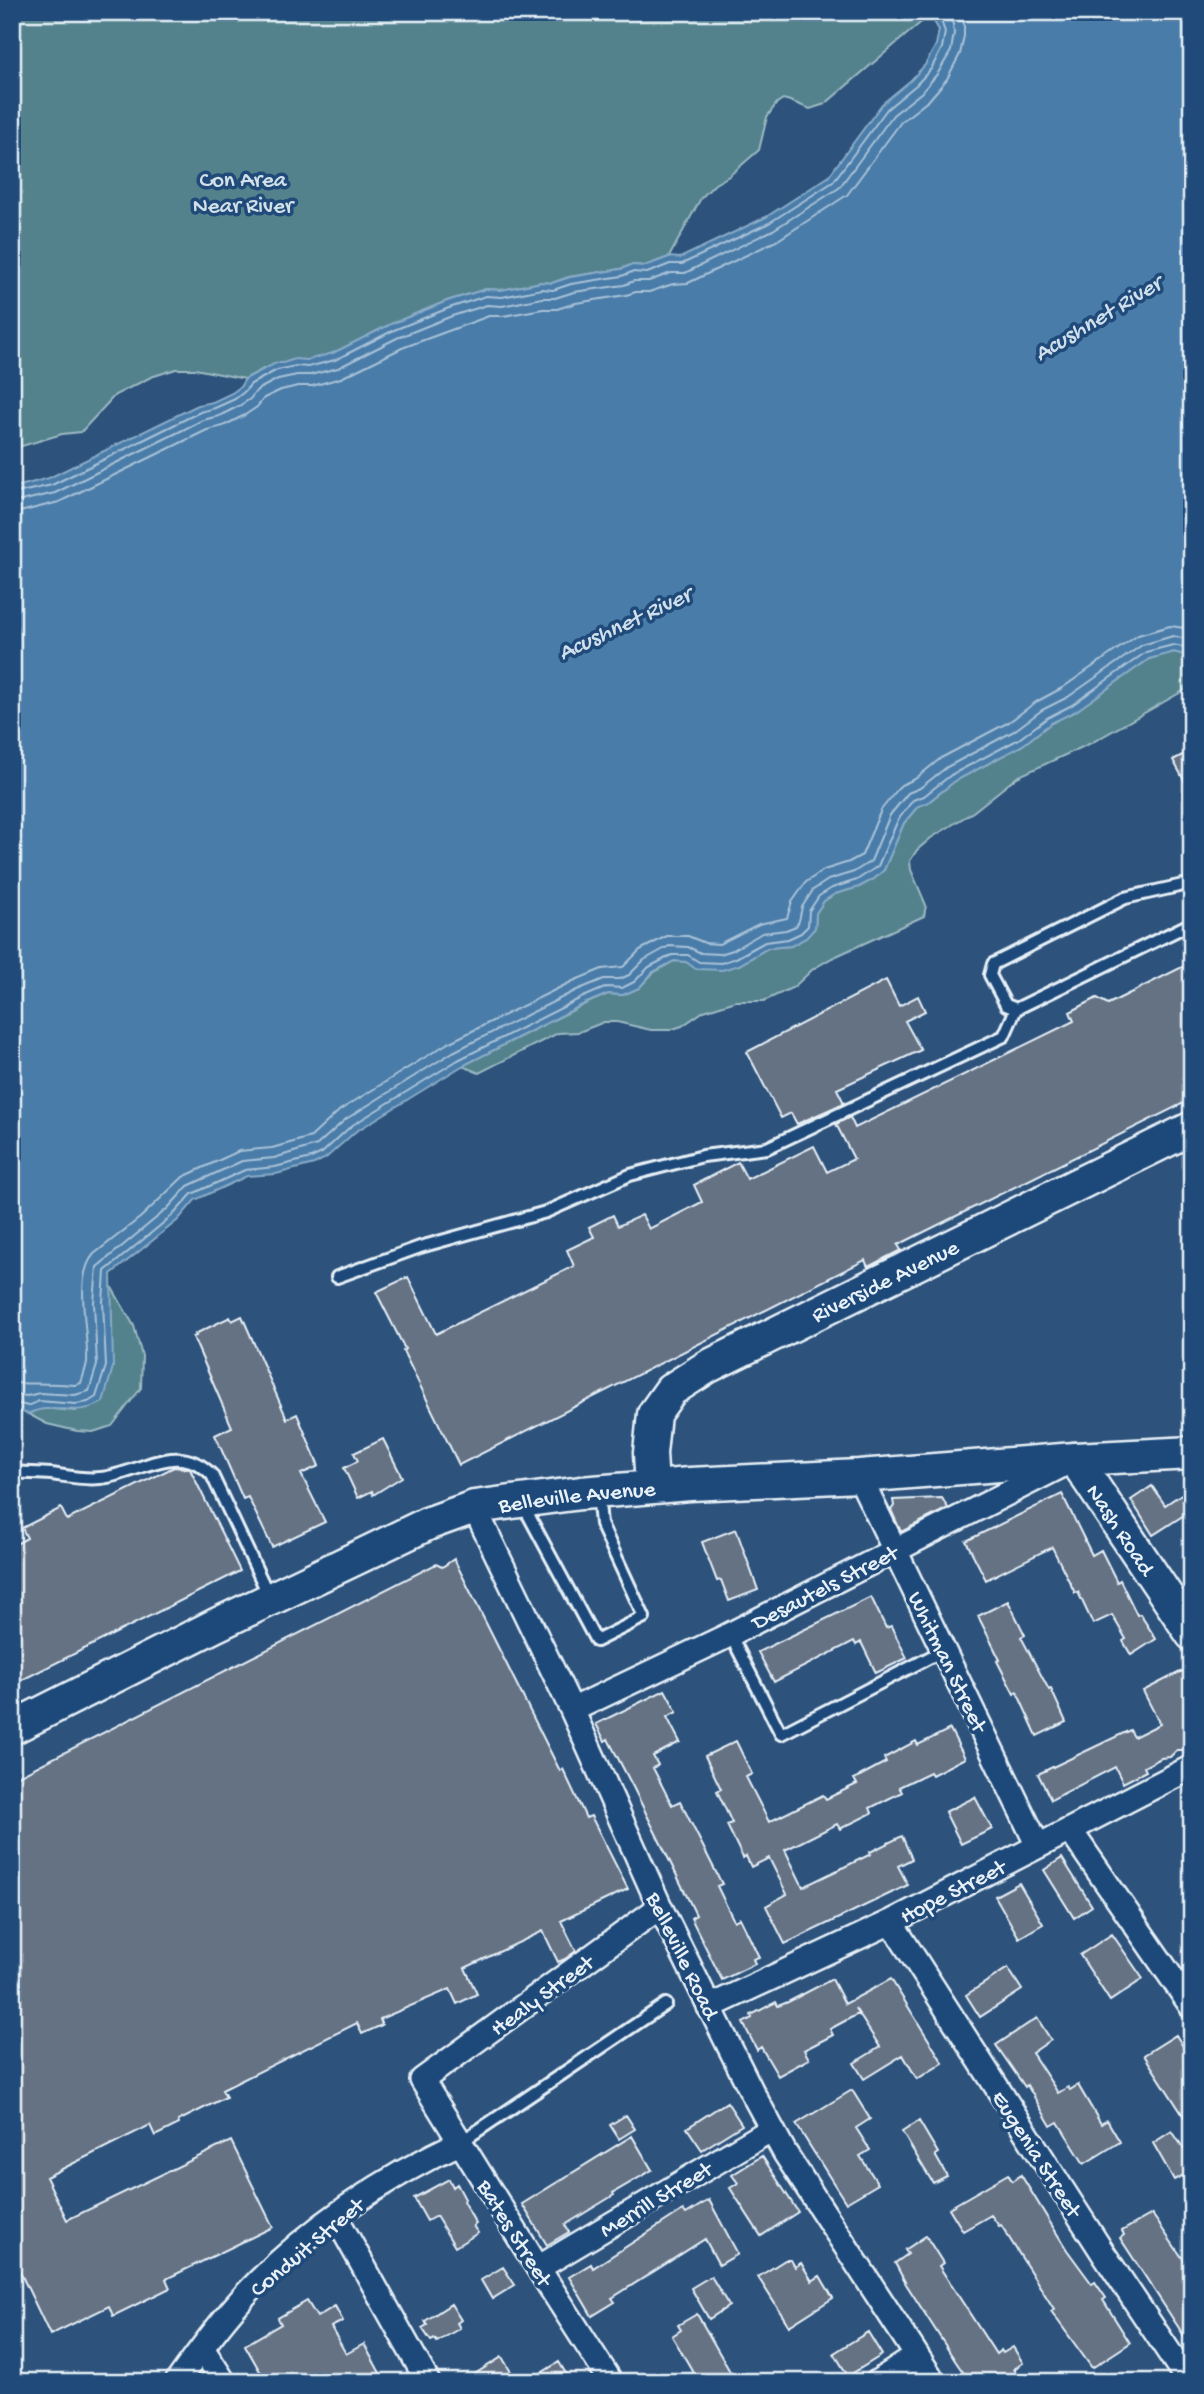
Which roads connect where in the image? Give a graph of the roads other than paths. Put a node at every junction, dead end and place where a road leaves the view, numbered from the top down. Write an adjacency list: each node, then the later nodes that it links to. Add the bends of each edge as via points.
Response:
1 (1192, 883): 3 (lane, via 1125,898 993,964 990,975 1006,1005)
2 (1192, 923): 3 (lane)
3 (1016, 1009): 5 (lane, via 1004,1036 767,1148 703,1156 630,1175 545,1212 420,1247)
4 (1192, 1129): 10 (main road, Riverside Avenue, via 707,1367 671,1390 654,1414)
5 (337, 1277)
6 (1192, 1453): 7 (main road, Belleville Avenue)
7 (1075, 1459): 9 (main road, Belleville Avenue); 14 (street, Desautels Street); 17 (main road, Nash Road)
8 (12, 1472): 15 (lane, via 90,1479 164,1459 203,1466 212,1475)
9 (859, 1476): 10 (main road, Belleville Avenue); 14 (street, Whitman Street)
10 (652, 1487): 11 (main road, Belleville Avenue)
11 (598, 1492): 12 (main road, Belleville Avenue); 12 (lane, via 601,1524 645,1617 596,1641)
12 (521, 1500): 13 (main road, Belleville Avenue)
13 (474, 1507): 15 (main road, Belleville Avenue, via 427,1524); 19 (street, Belleville Road)
14 (895, 1550): 16 (street, Desautels Street); 18 (street, Whitman Street)
15 (271, 1599): 20 (main road, Belleville Avenue)
16 (730, 1634): 18 (lane, via 780,1734); 19 (street, Desautels Street)
17 (1192, 1634)
18 (944, 1650): 23 (street, Whitman Street)
19 (572, 1710): 24 (street, Belleville Road)
20 (12, 1728)
21 (1192, 1766): 22 (street, Hope Street)
22 (1070, 1830): 23 (street, Hope Street); 28 (street)
23 (1038, 1846): 25 (street, Hope Street)
24 (660, 1907): 27 (street, Belleville Road); 29 (street, Healy Street)
25 (891, 1922): 27 (street, Hope Street); 42 (street, Eugenia Street)
26 (666, 2004): 31 (lane)
27 (709, 2007): 30 (street, Belleville Road)
28 (1192, 2007)
29 (422, 2080): 31 (street, Bates Street)
30 (772, 2129): 33 (street, Merrill Street); 35 (street, Belleville Road)
31 (461, 2142): 32 (street, Conduit Street, via 393,2176); 33 (street, Bates Street)
32 (336, 2217): 34 (street, Conduit Street, via 262,2278); 38 (street)
33 (538, 2268): 39 (street, Bates Street)
34 (202, 2347): 36 (street, Conduit Street); 37 (street)
35 (917, 2356): 40 (street); 41 (street, Belleville Road)
36 (177, 2382)
37 (224, 2382)
38 (428, 2382)
39 (611, 2382)
40 (877, 2382)
41 (934, 2382)
42 (1189, 2382)

